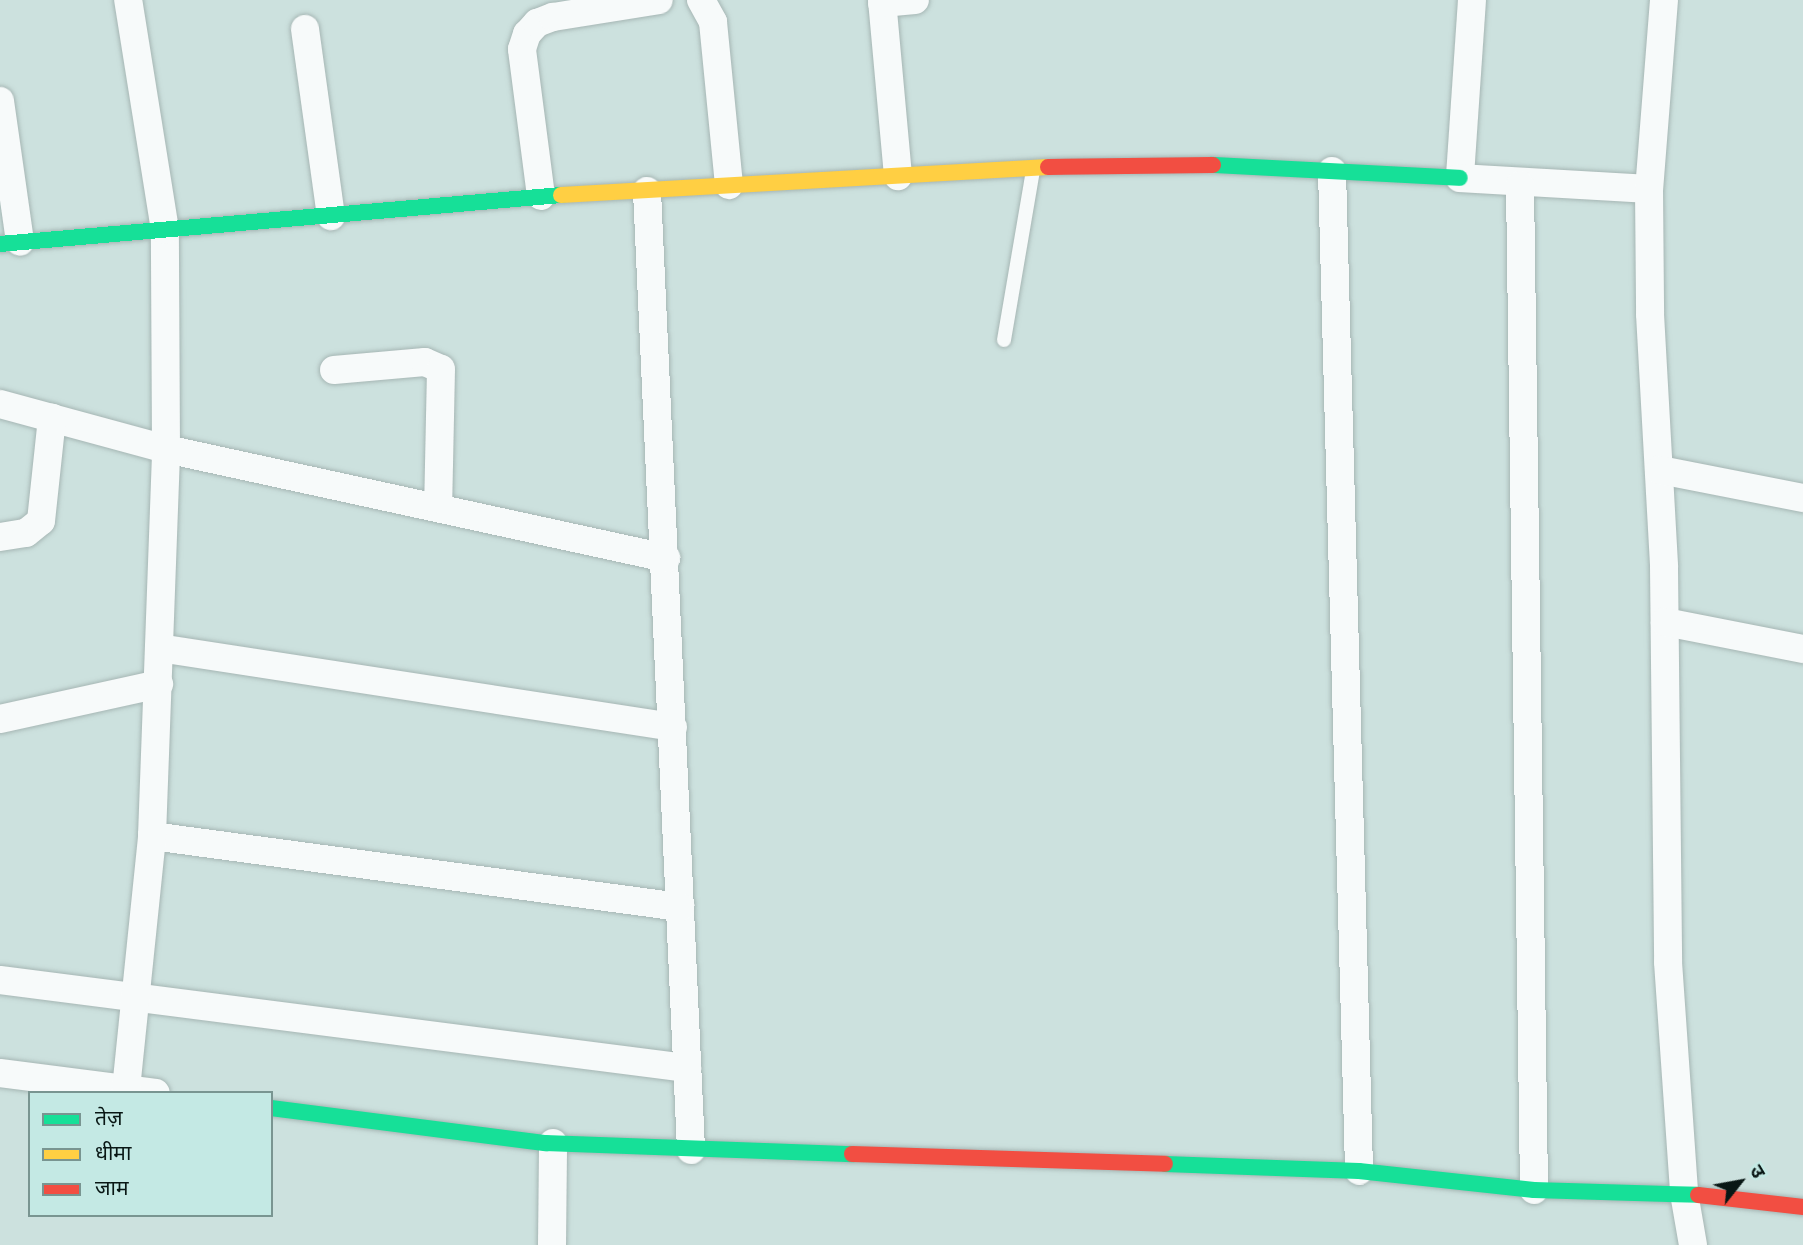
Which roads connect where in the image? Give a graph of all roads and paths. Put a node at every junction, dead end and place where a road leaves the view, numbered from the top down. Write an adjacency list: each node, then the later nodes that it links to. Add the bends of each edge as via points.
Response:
1 (128, 0): 20 (street)
2 (659, 0): 18 (street, via 553,17 537,23 527,34 522,49)
3 (701, 0): 15 (street, via 713,22)
4 (915, 0): 7 (street)
5 (1472, 0): 13 (street)
6 (1664, 0): 16 (street)
7 (882, 1): 12 (street)
8 (305, 29): 19 (street)
9 (0, 101): 21 (street)
10 (1034, 168): 11 (street, via 1176,163); 12 (street); 22 (lane)
11 (1332, 171): 13 (street); 49 (street)
12 (898, 176): 15 (street)
13 (1460, 178): 14 (street)
14 (1520, 184): 16 (street); 50 (street)
15 (729, 185): 17 (street)
16 (1649, 189): 27 (street, via 1650,314)
17 (647, 191): 18 (street); 31 (street)
18 (541, 196): 19 (street)
19 (331, 216): 20 (street)
20 (166, 230): 21 (street); 26 (street)
21 (10, 243)
22 (1004, 340)
23 (334, 370): 29 (street, via 425,362 441,369)
24 (0, 404): 25 (street)
25 (52, 418): 26 (street); 30 (street, via 41,522 26,533)
26 (166, 449): 29 (street); 33 (street)
27 (1660, 470): 28 (street); 32 (street)
28 (1803, 498)
29 (438, 508): 31 (street)
30 (0, 537)
31 (666, 558): 37 (street)
32 (1665, 622): 34 (street); 51 (street, via 1668,962)
33 (159, 648): 35 (street); 37 (street)
34 (1803, 649)
35 (159, 684): 36 (street); 38 (street)
36 (0, 719)
37 (673, 727): 39 (street)
38 (152, 835): 39 (street); 41 (street)
39 (680, 907): 42 (street)
40 (0, 980): 41 (street)
41 (137, 999): 42 (street); 44 (street)
42 (687, 1068): 48 (street)
43 (0, 1073): 44 (street)
44 (126, 1089): 45 (street)
45 (141, 1091)
46 (273, 1108): 47 (street)
47 (553, 1143): 48 (street); 53 (street)
48 (691, 1150): 49 (street)
49 (1359, 1171): 50 (street)
50 (1534, 1190): 51 (street)
51 (1685, 1193): 52 (street); 54 (street)
52 (1803, 1207)
53 (552, 1245)
54 (1693, 1245)

